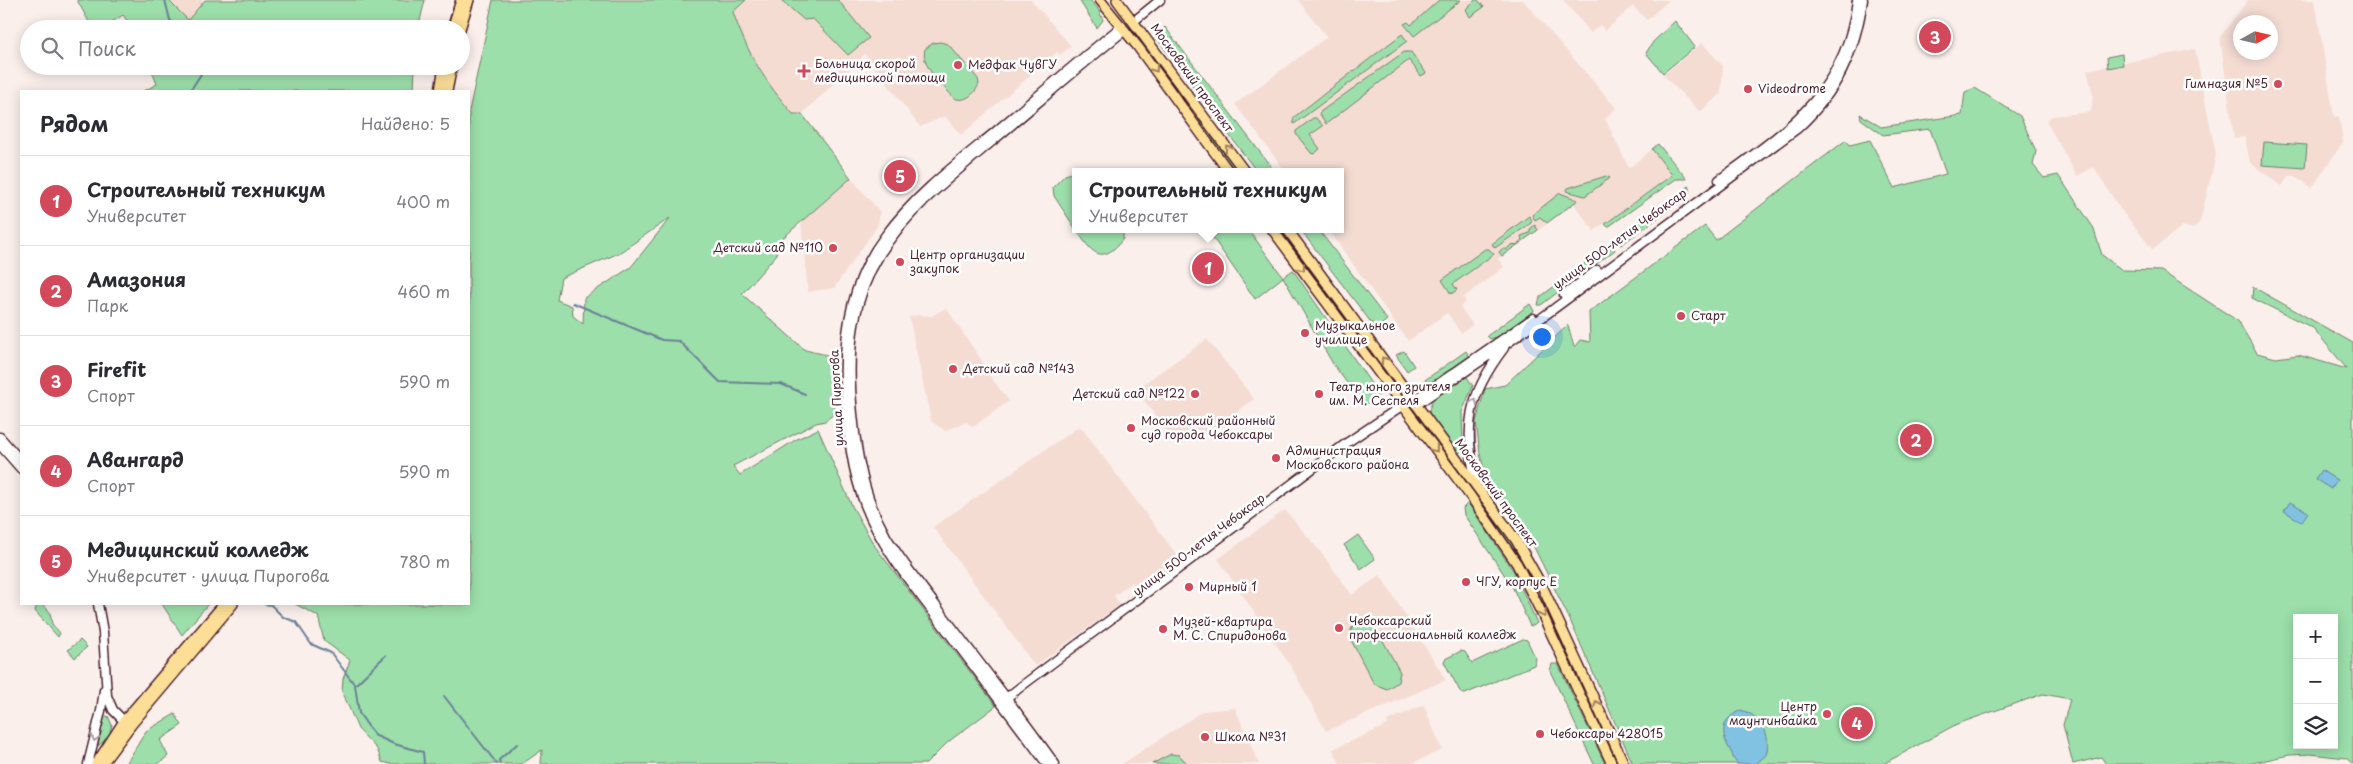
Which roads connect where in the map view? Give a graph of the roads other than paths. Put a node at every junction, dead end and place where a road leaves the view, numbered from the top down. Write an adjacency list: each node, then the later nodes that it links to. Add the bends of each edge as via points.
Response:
1 (461, 0): 8 (main road)
2 (470, 0): 9 (main road)
3 (1100, 0): 11 (main road, Московский проспект)
4 (1117, 0): 10 (main road, Московский проспект)
5 (1160, 0): 10 (main road)
6 (1858, 0): 14 (main road, via 1850,37)
7 (1863, 0): 14 (main road, via 1856,38)
8 (455, 20)
9 (463, 20)
10 (1134, 21): 11 (main road); 18 (main road, Московский проспект, one-way to 10)
11 (1124, 28): 17 (main road, Московский проспект, one-way to 17); 37 (main road, улица Пирогова, via 918,202 875,254 856,301 847,368 848,399 855,458 870,503 891,548)
12 (443, 75): 15 (main road)
13 (450, 75): 16 (main road)
14 (1832, 85): 21 (main road, улица 500-летия Чебоксар, via 1807,120)
15 (440, 90)
16 (447, 90)
17 (1226, 168)
18 (1242, 168)
19 (1275, 233): 24 (main road, Московский проспект, one-way to 24)
20 (1290, 233): 23 (main road, Московский проспект, one-way to 20)
21 (1623, 255): 22 (main road, улица 500-летия Чебоксар); 23 (main road, улица 500-летия Чебоксар)
22 (1509, 342): 23 (main road, улица 500-летия Чебоксар); 29 (main road, one-way to 22, via 1470,438 1472,408 1478,387)
23 (1415, 402): 24 (main road); 29 (main road, Московский проспект)
24 (1404, 407): 34 (main road, Московский проспект, one-way to 34, via 1517,564); 37 (main road, улица 500-летия Чебоксар, via 1351,442)
25 (0, 437): 27 (main road)
26 (0, 445): 28 (main road)
27 (20, 460)
28 (20, 468)
29 (1476, 484): 33 (main road, Московский проспект, via 1529,560)
30 (98, 605): 36 (main road)
31 (223, 605): 35 (main road)
32 (232, 605): 35 (main road)
33 (1578, 663): 34 (main road); 45 (main road, Московский проспект, one-way to 33)
34 (1567, 668): 44 (main road, Московский проспект)
35 (165, 679): 38 (main road)
36 (105, 682): 38 (main road, via 110,706); 39 (main road, one-way to 39)
37 (1005, 702): 42 (main road, улица Пирогова); 43 (main road, улица Пирогова)
38 (128, 723): 40 (main road); 41 (main road)
39 (88, 764)
40 (96, 764)
41 (102, 764)
42 (1047, 764)
43 (1055, 764)
44 (1612, 764)
45 (1624, 764)

